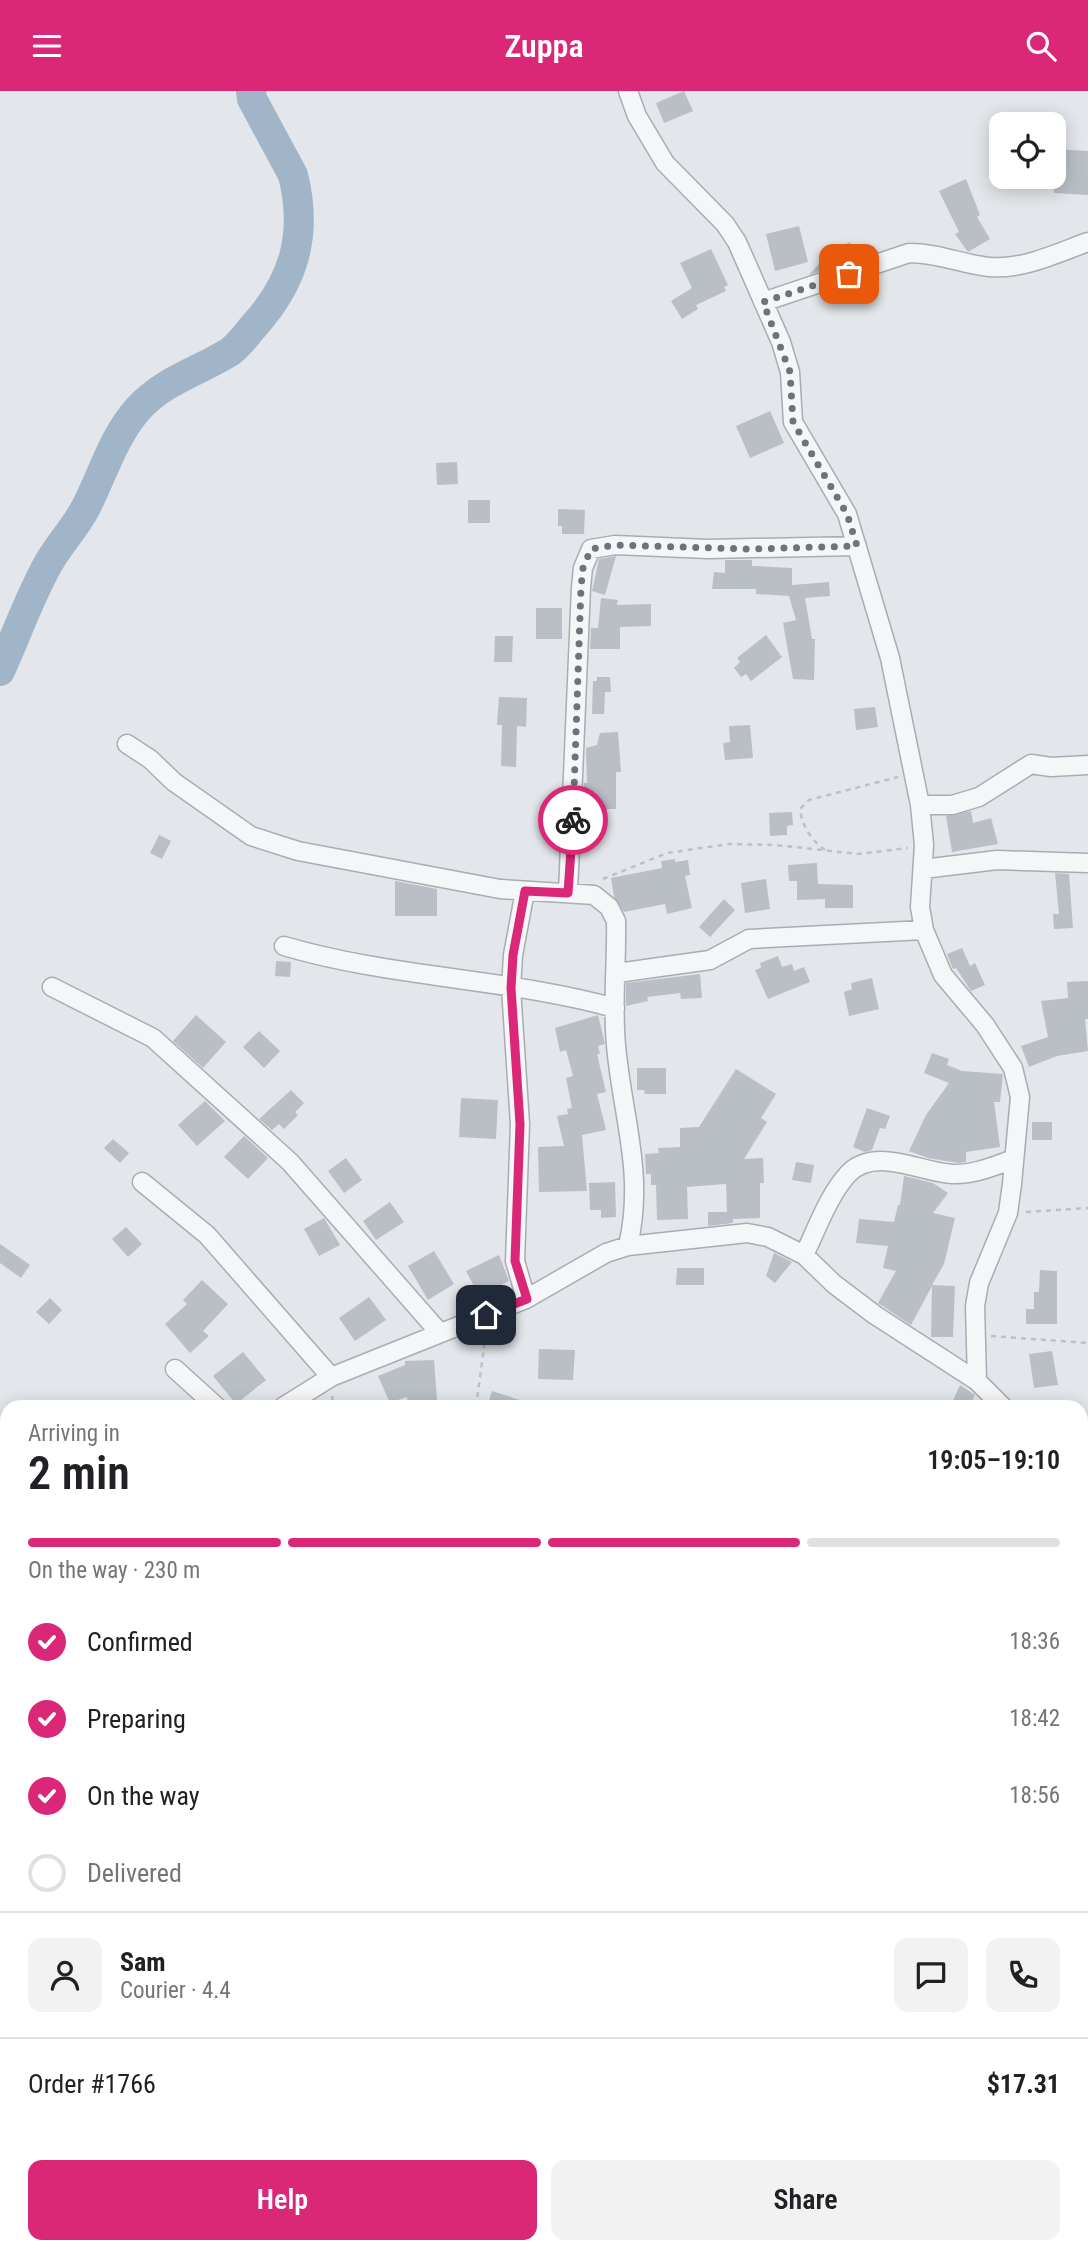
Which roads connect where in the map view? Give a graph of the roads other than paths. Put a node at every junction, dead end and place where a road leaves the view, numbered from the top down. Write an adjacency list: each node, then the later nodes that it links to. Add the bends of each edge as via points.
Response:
1 (628, 91): 3 (street, via 665,163 731,233)
2 (1088, 242): 3 (street, via 1017,265 989,267 932,253 909,253)
3 (763, 302): 4 (street, via 790,372 793,422 847,514)
4 (857, 546): 7 (street, via 890,658); 11 (street, via 720,549 615,545 591,549 581,587)
5 (127, 744): 10 (street, via 251,836 310,853)
6 (1088, 765): 7 (street, via 1031,764 966,801)
7 (920, 805): 9 (street)
8 (1088, 863): 9 (street, via 997,860)
9 (923, 869): 12 (street, via 920,907)
10 (525, 891): 11 (street); 16 (street)
11 (573, 893): 14 (street, via 594,895 609,907 615,921)
12 (924, 930): 14 (street, via 749,939 709,960); 18 (street, via 943,975 1013,1068 1020,1097)
13 (284, 946): 16 (street, via 359,964)
14 (617, 973): 17 (street)
15 (52, 987): 23 (street, via 153,1038 290,1162)
16 (511, 988): 17 (street, via 574,996); 22 (street, via 520,1124 515,1261)
17 (615, 1008): 20 (street, via 619,1073 634,1156 635,1215)
18 (1014, 1159): 21 (street, via 953,1174 891,1161 866,1163 849,1173 836,1191); 26 (street, via 1008,1213 979,1283 974,1335)
19 (142, 1182): 25 (street, via 207,1235)
20 (628, 1246): 21 (street, via 747,1233 778,1241); 22 (street, via 606,1253)
21 (804, 1255): 26 (street, via 875,1315)
22 (527, 1299): 23 (street)
23 (439, 1332): 25 (street)
24 (176, 1369): 27 (street)
25 (331, 1377): 28 (street)
26 (977, 1381): 29 (street)
27 (209, 1400)
28 (294, 1400)
29 (996, 1400)

